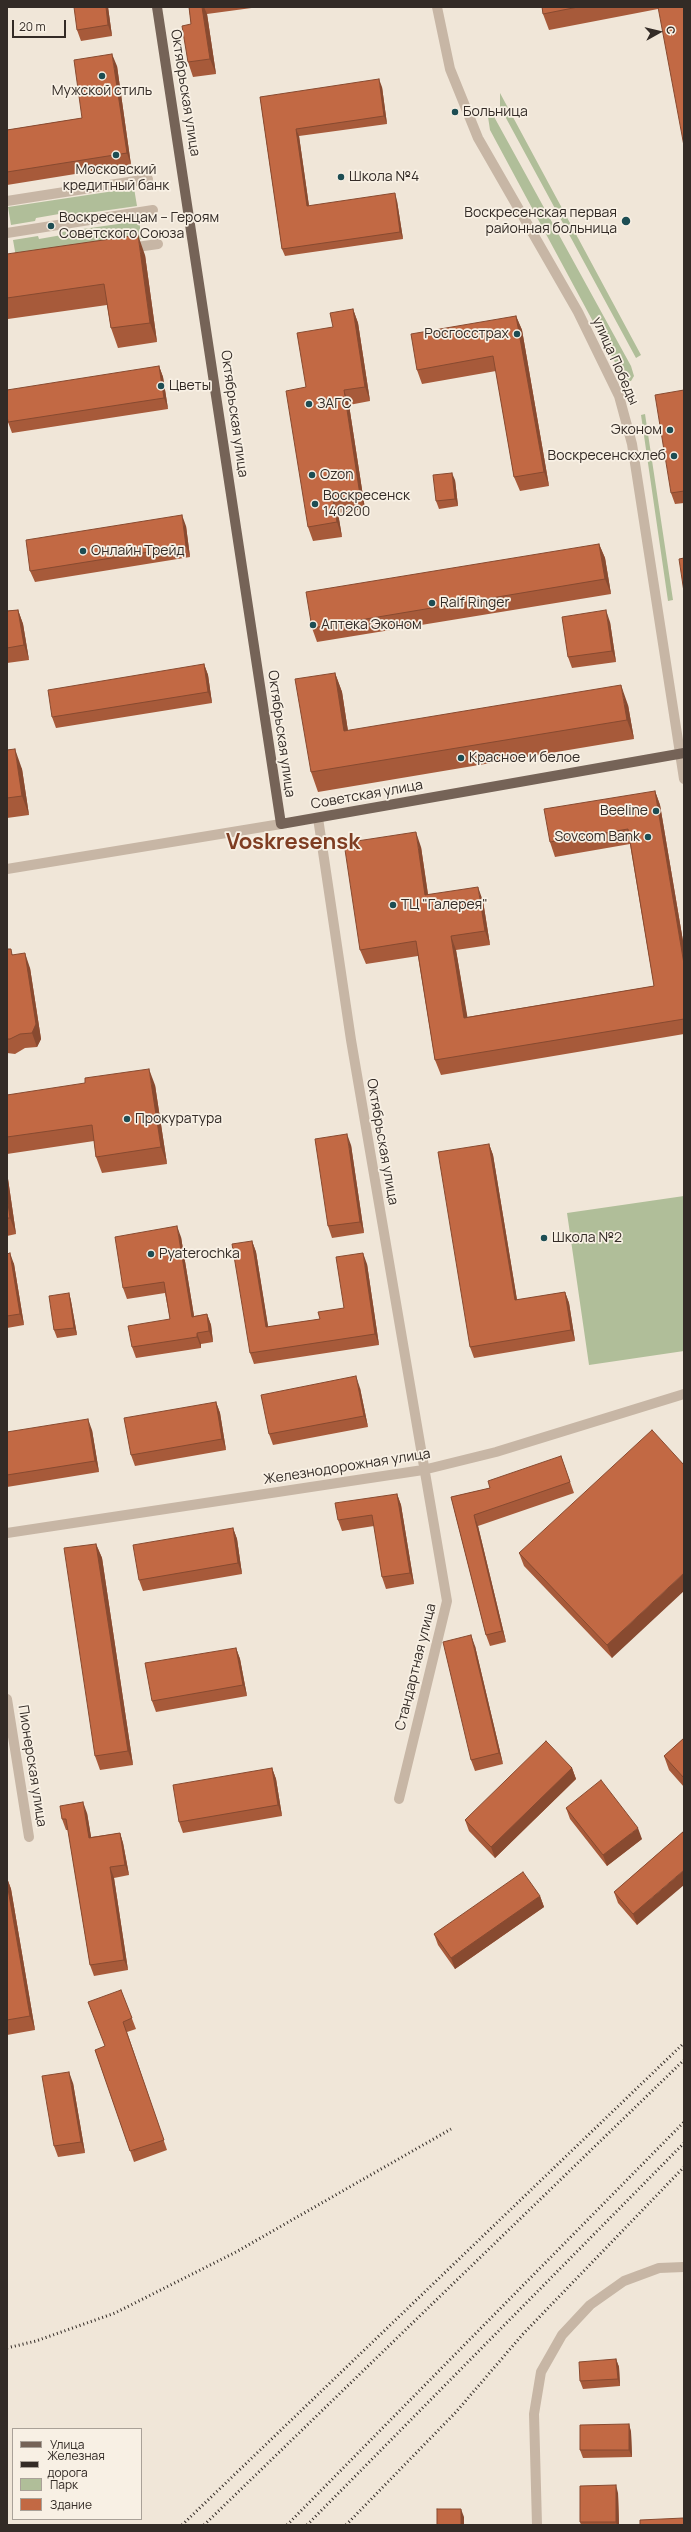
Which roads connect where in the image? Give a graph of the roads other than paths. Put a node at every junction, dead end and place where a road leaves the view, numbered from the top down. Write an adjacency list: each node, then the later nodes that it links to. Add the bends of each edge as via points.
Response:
1 (157, 7): 12 (main road, Октябрьская улица)
2 (437, 7): 9 (street, улица Победы, via 450,69 478,138 578,312 619,396 632,444)
3 (148, 179): 4 (street)
4 (7, 201)
5 (153, 210): 6 (street)
6 (7, 233)
7 (158, 244): 8 (street)
8 (120, 249)
9 (682, 753): 10 (street, улица Победы); 11 (main road, Советская улица)
10 (684, 779)
11 (318, 818): 12 (main road, Советская улица); 15 (street, Октябрьская улица, via 351,1040)
12 (281, 824): 13 (street, Советская улица)
13 (7, 869)
14 (684, 1394): 15 (street, Железнодорожная улица, via 496,1452)
15 (423, 1470): 16 (street, Железнодорожная улица); 18 (street, Стандартная улица, via 447,1601)
16 (7, 1532)
17 (7, 1699): 19 (street, Пионерская улица)
18 (399, 1799)
19 (29, 1837)
20 (684, 2267): 21 (street, via 659,2268 624,2281 590,2304 562,2335 541,2372 534,2414)
21 (537, 2525)

